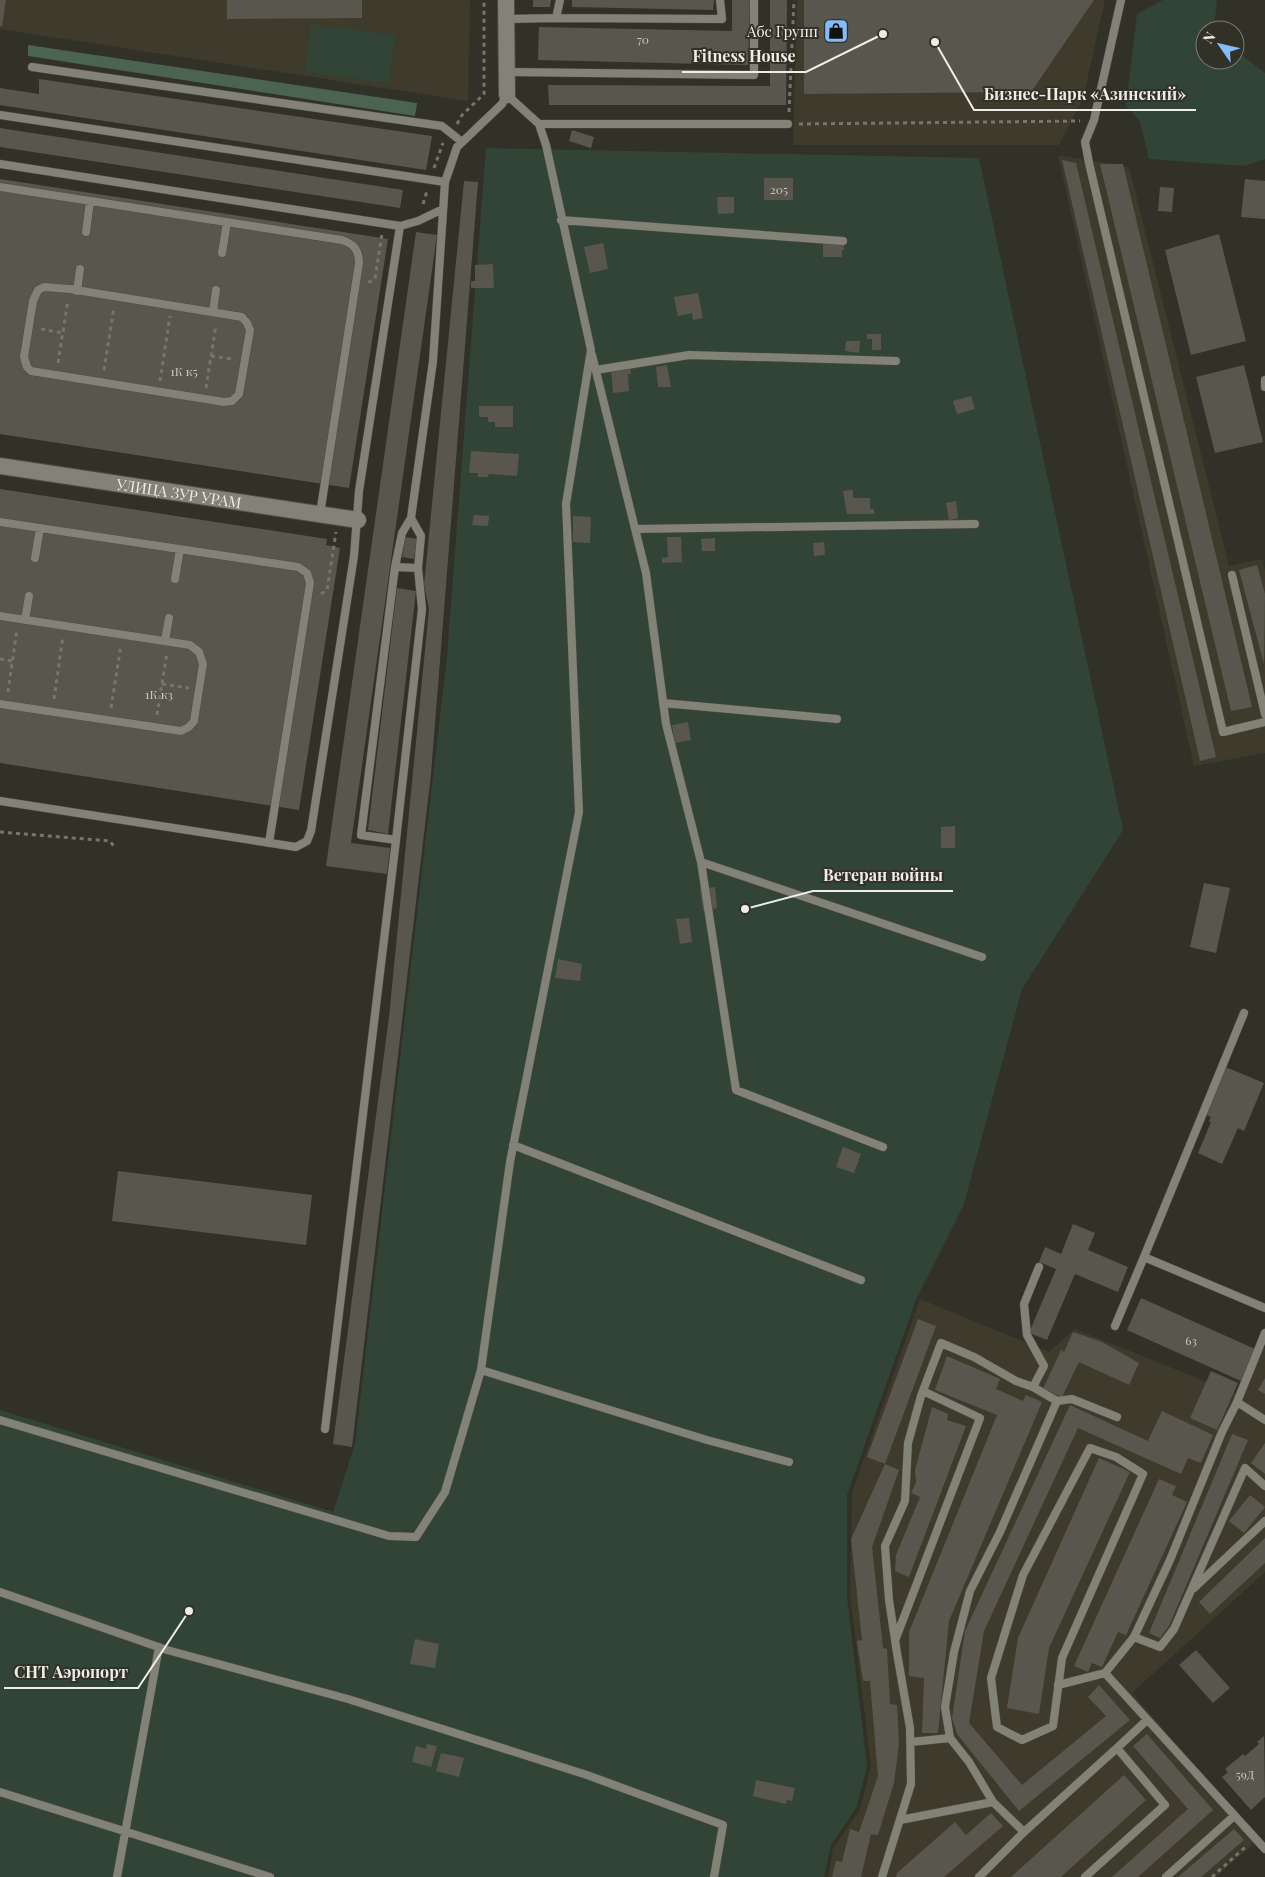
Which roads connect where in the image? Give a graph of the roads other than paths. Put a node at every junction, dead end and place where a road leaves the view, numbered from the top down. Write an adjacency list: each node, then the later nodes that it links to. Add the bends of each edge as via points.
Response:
1 (506, 0): 7 (street)
2 (560, 0): 6 (lane)
3 (720, 0): 6 (lane, via 722,19)
4 (754, 0): 9 (lane, via 754,75)
5 (1120, 0): 58 (lane, via 1094,120 1085,142 1089,163 1223,732)
6 (556, 18): 7 (lane)
7 (506, 19): 9 (street)
8 (32, 66): 14 (lane, via 442,126)
9 (507, 72): 10 (street)
10 (507, 95): 12 (lane); 14 (lane, via 502,104)
11 (0, 115): 16 (lane)
12 (539, 124): 13 (lane); 20 (lane)
13 (788, 124)
14 (462, 142): 16 (lane, via 457,147)
15 (0, 164): 22 (lane)
16 (445, 182): 19 (lane)
17 (0, 187): 18 (lane)
18 (90, 201): 21 (lane); 23 (lane)
19 (443, 209): 22 (lane); 37 (lane, via 433,361)
20 (561, 220): 24 (lane); 30 (lane)
21 (227, 222): 25 (lane); 36 (lane, via 342,240 354,246 359,257)
22 (400, 226): 38 (lane, via 359,491)
23 (86, 232)
24 (844, 241)
25 (222, 253)
26 (80, 268): 27 (lane)
27 (73, 290): 29 (lane); 29 (lane, via 50,287 38,290 28,328 24,357 27,367 37,373 228,402 240,391 250,334 247,323 238,316)
28 (216, 290): 29 (lane)
29 (216, 312)
30 (591, 350): 32 (lane); 65 (lane, via 566,504 579,812)
31 (896, 361): 32 (lane, via 688,355)
32 (596, 370): 42 (lane)
33 (1265, 380): 34 (lane)
34 (1265, 387)
35 (0, 466): 36 (street, УЛИЦА ЗУР УРАМ)
36 (320, 514): 38 (street, УЛИЦА ЗУР УРАМ)
37 (411, 518): 45 (lane, via 402,534); 46 (lane, via 421,536)
38 (358, 520): 61 (lane, via 310,836 296,847)
39 (0, 522): 41 (lane)
40 (975, 524): 42 (lane)
41 (40, 528): 43 (lane); 44 (lane)
42 (635, 529): 54 (lane, via 646,573)
43 (180, 549): 48 (lane); 61 (lane, via 298,568 309,578)
44 (35, 558)
45 (395, 567): 46 (lane); 60 (lane, via 361,835)
46 (418, 568): 60 (lane, via 422,608)
47 (1232, 576): 56 (lane)
48 (175, 579)
49 (29, 596): 52 (lane)
50 (0, 616): 52 (lane)
51 (169, 618): 53 (lane)
52 (22, 619): 53 (lane)
53 (167, 642): 55 (lane, via 190,645 199,652 203,664 194,721 189,728 177,732)
54 (663, 703): 57 (lane); 62 (lane)
55 (3, 705)
56 (1265, 714)
57 (837, 719)
58 (1265, 722)
59 (0, 801): 61 (lane)
60 (396, 840): 81 (lane)
61 (269, 843)
62 (701, 862): 63 (lane); 66 (lane, via 736,1090)
63 (982, 957)
64 (1244, 1012): 67 (lane)
65 (513, 1145): 69 (lane); 73 (lane)
66 (883, 1147)
67 (1144, 1257): 70 (lane); 71 (lane)
68 (1039, 1267): 74 (lane, via 1024,1304 1027,1335 1044,1366)
69 (861, 1280)
70 (1265, 1308)
71 (1115, 1326)
72 (1265, 1333): 77 (lane)
73 (481, 1370): 79 (lane, via 445,1492 416,1537 389,1536); 82 (lane)
74 (1033, 1387): 75 (lane, via 940,1343); 76 (lane)
75 (923, 1391): 88 (lane, via 908,1443 905,1501 884,1546); 88 (lane, via 980,1418)
76 (1057, 1401): 78 (lane, via 1072,1399); 93 (lane, via 1000,1532 970,1591 954,1652 945,1707)
77 (1237, 1402): 80 (lane); 87 (lane)
78 (1117, 1417)
79 (0, 1420)
80 (1265, 1420)
81 (325, 1429)
82 (789, 1462)
83 (1265, 1486): 85 (lane, via 1245,1468)
84 (1265, 1520): 85 (lane)
85 (1191, 1591): 87 (lane, via 1174,1629 1160,1647)
86 (0, 1592): 89 (lane)
87 (1134, 1637): 90 (lane)
88 (895, 1640): 94 (lane)
89 (159, 1647): 100 (lane); 105 (lane, via 357,1702 587,1775 723,1825)
90 (1105, 1674): 91 (lane); 92 (lane)
91 (1058, 1685): 91 (lane, via 1062,1658 1143,1474 1116,1457 1090,1448 1023,1576 991,1678 996,1727 1022,1740 1053,1726)
92 (1148, 1720): 95 (lane); 98 (lane)
93 (950, 1738): 94 (lane); 97 (lane)
94 (911, 1742): 99 (lane, via 911,1784)
95 (1117, 1748): 101 (lane); 108 (lane, via 1165,1805)
96 (0, 1792): 100 (lane)
97 (994, 1802): 99 (lane); 101 (lane)
98 (1234, 1816): 102 (lane); 109 (lane)
99 (900, 1820): 106 (lane)
100 (126, 1831): 103 (lane); 104 (lane)
101 (1024, 1832): 107 (lane)
102 (1262, 1846)
103 (116, 1877)
104 (270, 1877)
105 (714, 1877)
106 (882, 1877)
107 (979, 1877)
108 (1085, 1877)
109 (1166, 1877)

